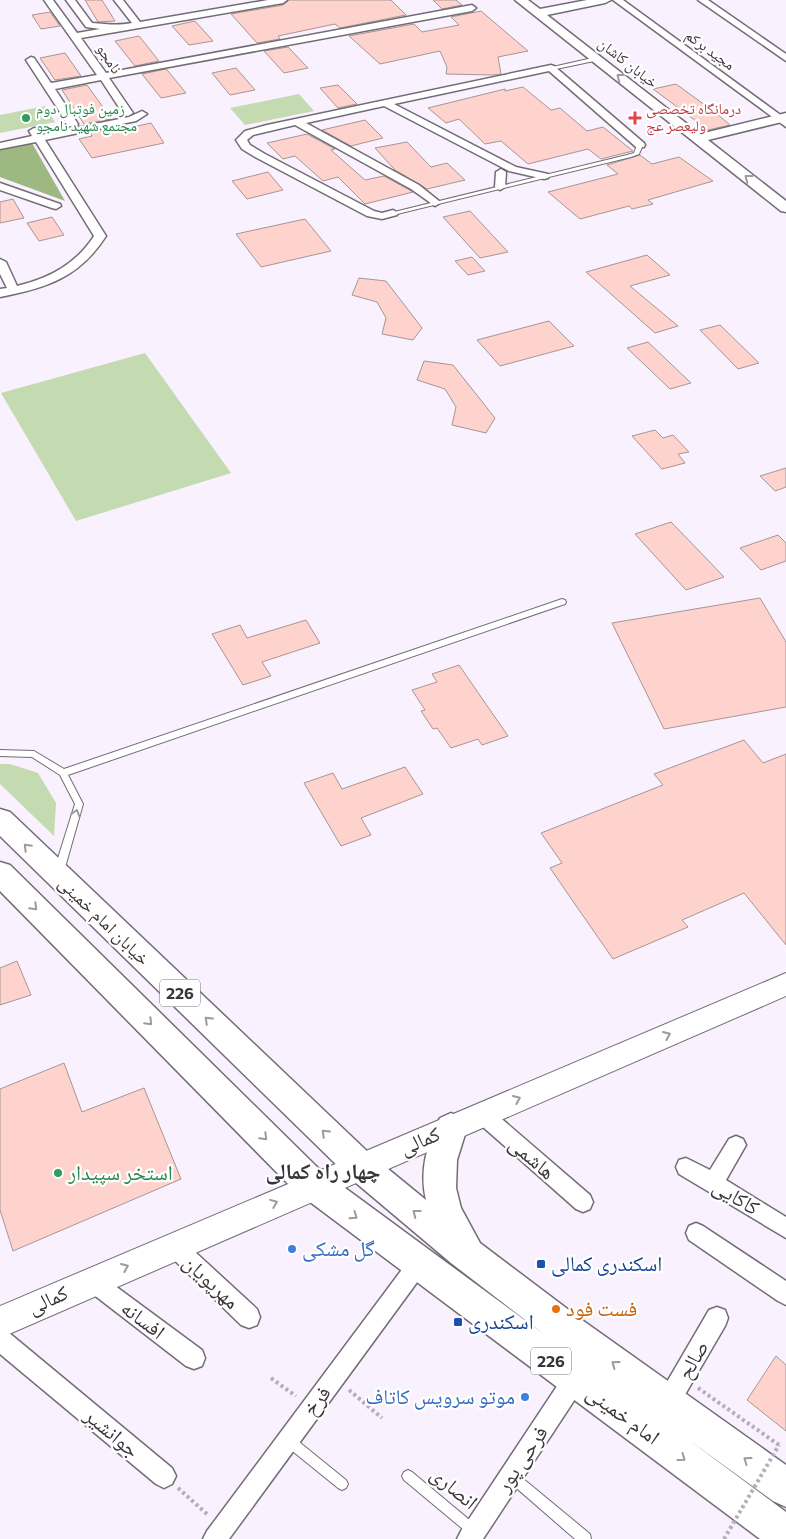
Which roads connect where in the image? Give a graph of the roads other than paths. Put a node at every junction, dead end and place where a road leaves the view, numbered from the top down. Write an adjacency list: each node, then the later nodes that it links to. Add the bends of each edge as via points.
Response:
1 (48, 0): 16 (street)
2 (70, 0): 15 (street, via 89,25)
3 (118, 0): 14 (street)
4 (216, 0): 12 (street)
5 (283, 0): 10 (street, نامجو)
6 (521, 0): 13 (street, خیابان کاشان)
7 (605, 0): 13 (street)
8 (617, 0): 26 (street, مجید برکم)
9 (702, 0): 17 (street)
10 (265, 2): 12 (street, نامجو)
11 (472, 8): 21 (street)
12 (225, 10): 14 (street, نامجو)
13 (538, 13): 18 (street, خیابان کاشان)
14 (138, 25): 15 (street, نامجو)
15 (118, 29): 16 (street, نامجو)
16 (75, 36): 21 (street, نامجو)
17 (786, 58)
18 (597, 59): 20 (lane); 31 (street, خیابان کاشان, one-way to 18)
19 (30, 60): 22 (street)
20 (551, 68): 23 (street); 32 (street)
21 (103, 77): 22 (street); 25 (street, نامجو)
22 (48, 87): 28 (street)
23 (383, 102): 24 (street); 34 (street)
24 (369, 105): 27 (street); 35 (street)
25 (128, 112): 28 (street); 29 (street, نامجو, via 142,114 132,119)
26 (784, 120): 31 (street)
27 (297, 122): 39 (street, via 415,187); 42 (street, via 249,133 241,140 246,148 371,214 382,216)
28 (72, 124): 29 (street)
29 (36, 134): 30 (street); 33 (street); 44 (street, via 100,236 82,262 68,271)
30 (0, 138)
31 (698, 139): 41 (street, خیابان کاشان, one-way to 31)
32 (640, 144): 36 (lane, via 636,154)
33 (0, 146)
34 (513, 168): 35 (street, via 512,174); 36 (street)
35 (501, 172): 38 (street)
36 (544, 176): 38 (lane)
37 (0, 186): 40 (street)
38 (500, 187): 39 (lane)
39 (435, 203): 42 (lane)
40 (56, 206)
41 (786, 208)
42 (393, 212)
43 (0, 262): 44 (street)
44 (14, 291): 45 (street)
45 (0, 293)
46 (562, 602): 48 (lane)
47 (0, 753): 48 (lane, via 34,754)
48 (63, 773): 51 (lane, one-way to 48, via 79,804)
49 (0, 819): 51 (main road, خیابان امام خمینی / 226, one-way to 49)
50 (0, 873): 59 (main road, 226, one-way to 59, via 296,1170)
51 (57, 876): 56 (main road, خیابان امام خمینی / 226, one-way to 51)
52 (786, 984): 53 (main road, کمالی, one-way to 52)
53 (482, 1114): 54 (main road, کمالی); 60 (street, هاشمی)
54 (451, 1128): 56 (main road, کمالی); 64 (main road, via 439,1164 439,1188 451,1224)
55 (736, 1145): 58 (street)
56 (360, 1166): 59 (main road, کمالی); 64 (main road, امام خمینی / 226, one-way to 56)
57 (686, 1167): 58 (street, کاکایی)
58 (713, 1183): 61 (street, کاکایی)
59 (316, 1186): 63 (main road, کمالی, one-way to 59); 65 (main road, امام خمینی / 226, one-way to 65)
60 (583, 1202)
61 (786, 1228)
62 (696, 1233): 67 (street)
63 (174, 1246): 66 (main road, کمالی, one-way to 63); 68 (street, مهرپویان)
64 (472, 1258): 74 (main road, امام خمینی / 226, one-way to 64)
65 (419, 1263): 73 (main road, امام خمینی / 226); 75 (street, فرخ)
66 (92, 1281): 70 (main road, کمالی); 72 (street, افسانه)
67 (786, 1294)
68 (249, 1317)
69 (717, 1318): 74 (street, صالح)
70 (0, 1322)
71 (0, 1340): 76 (street, جوانشیر)
72 (194, 1358)
73 (575, 1379): 78 (street, فرحی پور); 83 (main road, امام خمینی / 226, one-way to 83)
74 (668, 1402): 80 (main road, امام خمینی / 226, one-way to 74)
75 (288, 1440): 79 (lane); 81 (street, فرخ)
76 (164, 1476)
77 (408, 1476): 82 (lane, انصاری)
78 (511, 1476): 82 (street, فرحی پور); 84 (lane)
79 (342, 1484)
80 (786, 1488)
81 (219, 1534)
82 (471, 1535)
83 (786, 1535)
84 (585, 1539)

